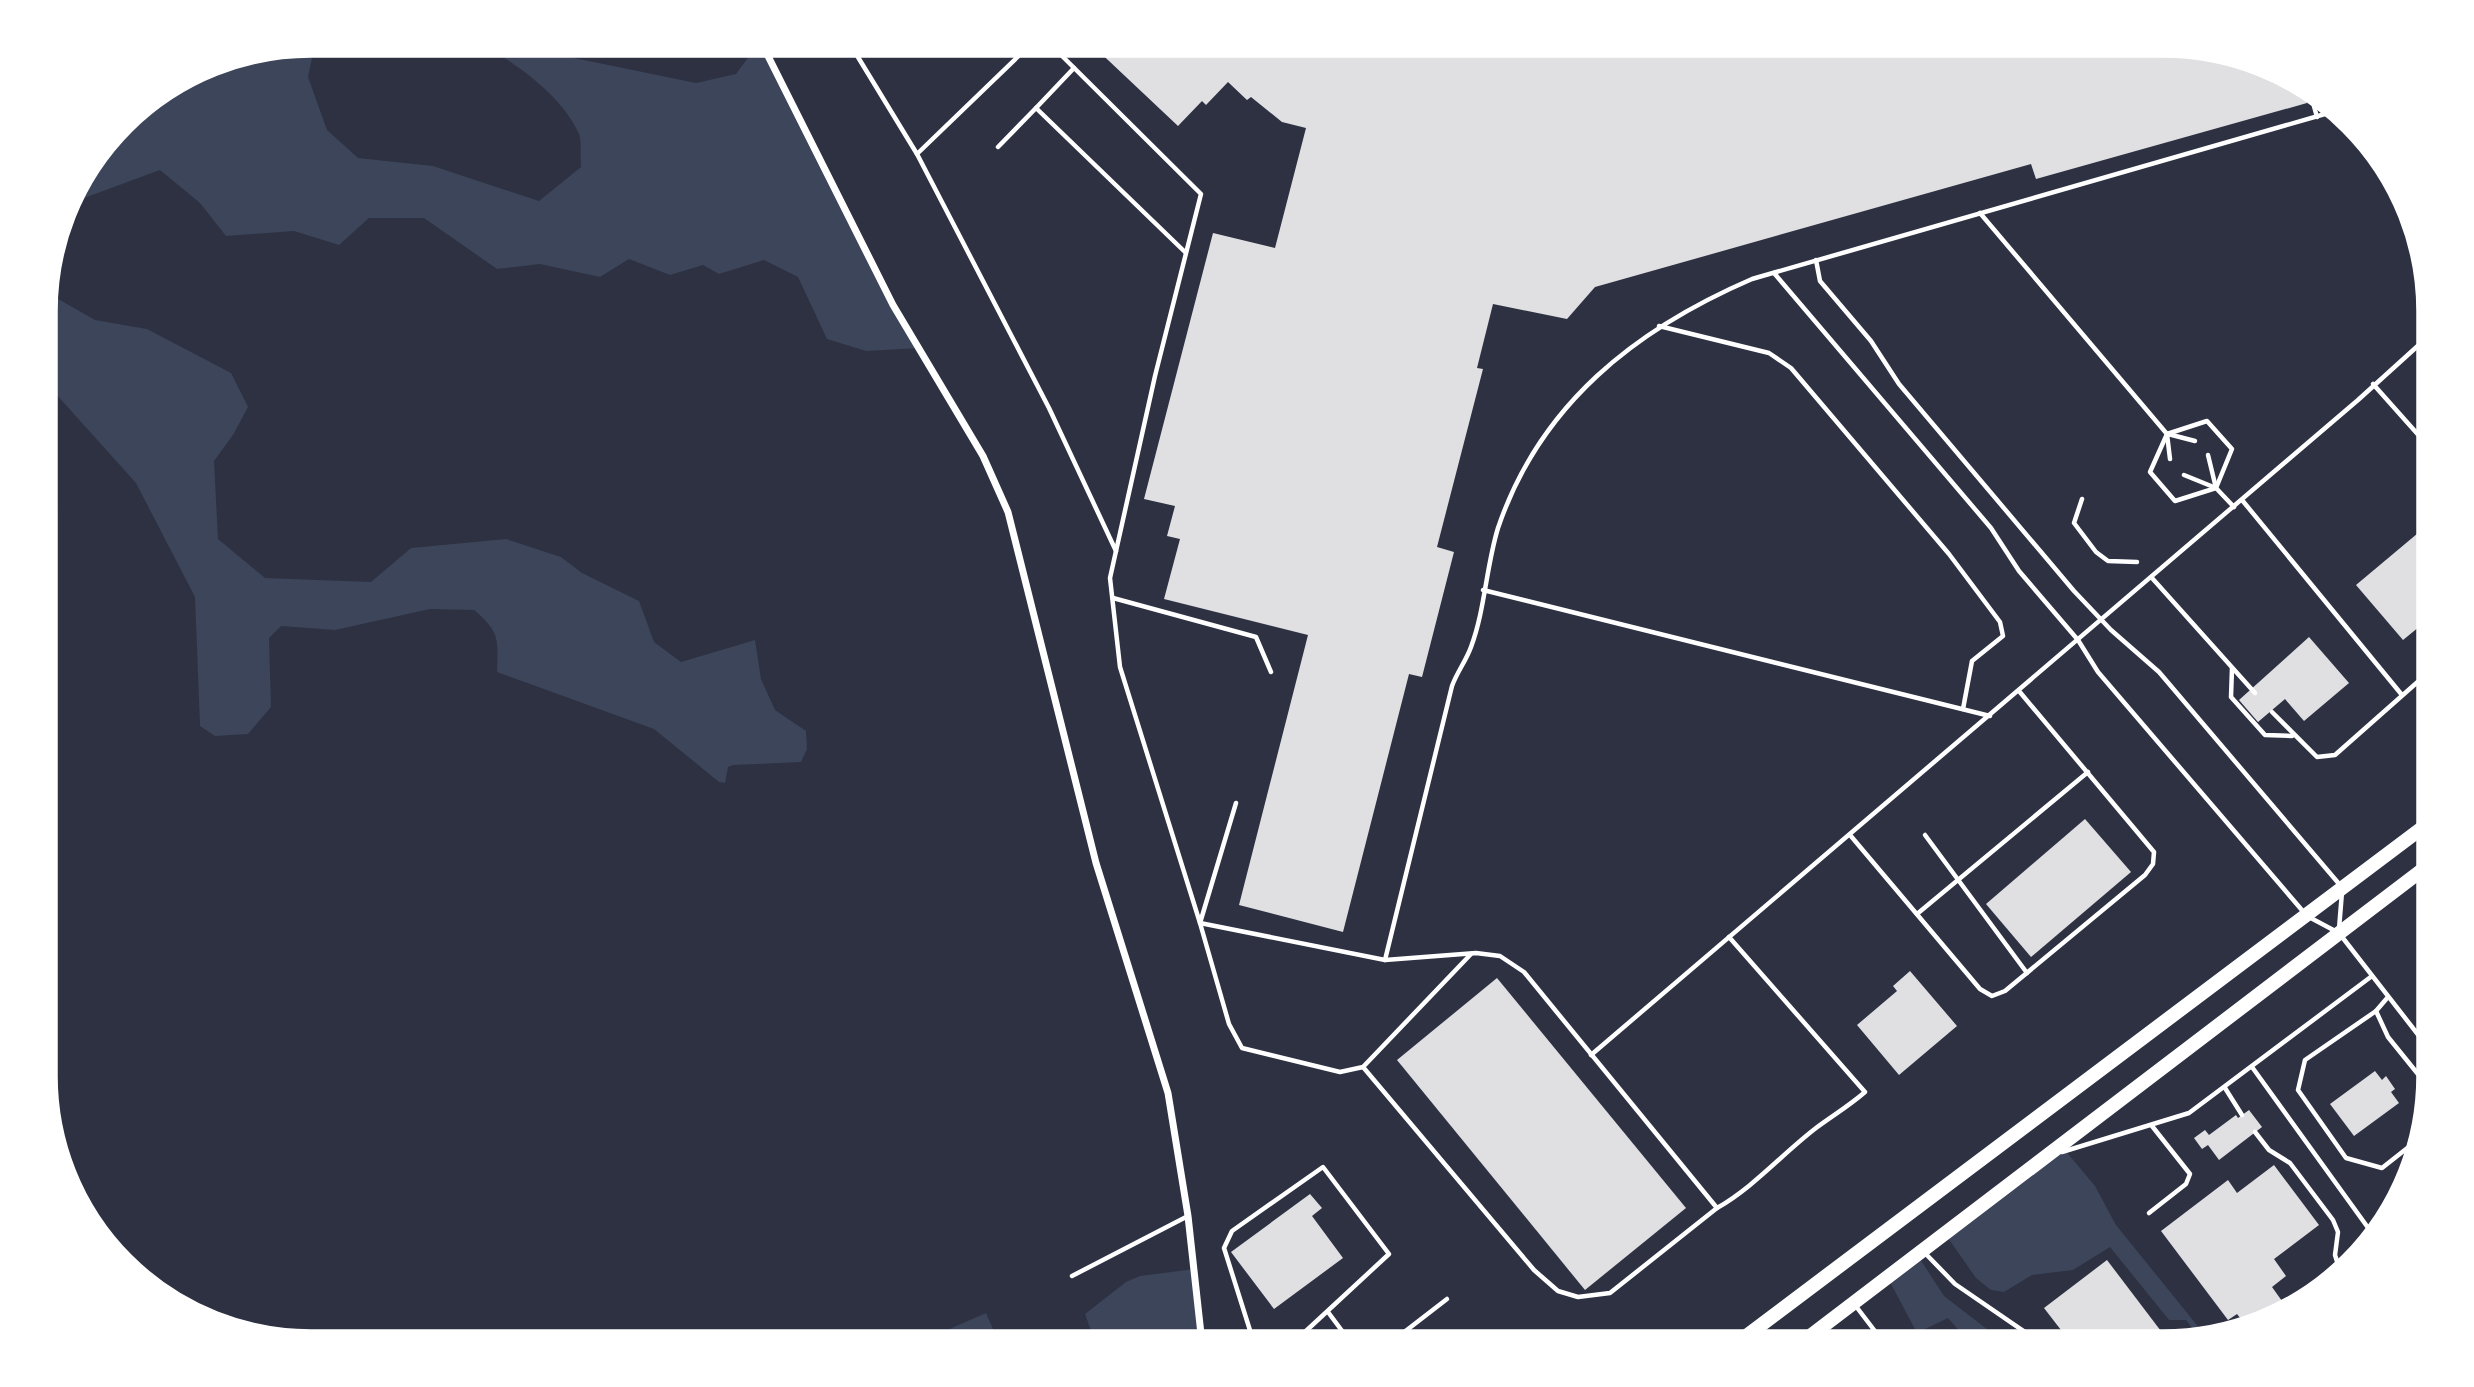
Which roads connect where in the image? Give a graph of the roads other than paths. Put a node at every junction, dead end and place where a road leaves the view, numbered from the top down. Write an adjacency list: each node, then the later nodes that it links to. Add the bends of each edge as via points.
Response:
1 (768, 56): 78 (street, via 899,317 983,456 1008,512 1096,863 1168,1093)
2 (857, 56): 11 (lane)
3 (1019, 56): 11 (lane)
4 (1062, 56): 5 (lane)
5 (1074, 68): 7 (lane); 13 (lane, via 1201,194)
6 (2314, 106): 9 (lane)
7 (1036, 108): 10 (lane); 13 (lane)
8 (2325, 114): 9 (lane)
9 (2317, 117): 12 (lane)
10 (998, 147)
11 (917, 154): 29 (lane, via 1049,408)
12 (1980, 213): 14 (lane); 19 (lane)
13 (1186, 253): 29 (lane)
14 (1816, 260): 15 (lane); 34 (lane, via 1820,281 1871,341 1899,384)
15 (1774, 273): 16 (lane, via 1700,301); 35 (lane, via 1991,528 2019,571)
16 (1658, 326): 32 (lane, via 1597,372 1535,450 1499,526); 42 (lane, via 1769,352 1791,368 1949,554 2000,622 2003,636 1972,662)
17 (2418, 346): 18 (lane)
18 (2373, 384): 20 (lane); 27 (lane)
19 (2167, 434): 21 (lane); 23 (lane); 25 (lane, via 2207,421 2232,449); 25 (lane, via 2150,472 2175,501)
20 (2418, 435)
21 (2195, 440)
22 (2208, 455): 25 (lane)
23 (2170, 460)
24 (2184, 475): 25 (lane)
25 (2216, 488): 28 (lane)
26 (2081, 499): 30 (lane, via 2074,523 2096,552 2108,561)
27 (2242, 500): 28 (lane); 41 (lane)
28 (2234, 507): 31 (lane)
29 (1116, 552): 33 (lane, via 1110,578)
30 (2137, 562)
31 (2151, 578): 34 (lane); 36 (lane)
32 (1483, 590): 42 (lane); 60 (lane, via 1471,648 1452,686)
33 (1112, 598): 37 (lane, via 1256,637); 56 (lane, via 1121,667)
34 (2102, 620): 35 (lane); 53 (lane, via 2158,672)
35 (2078, 640): 39 (lane); 55 (lane, via 2111,688)
36 (2232, 667): 40 (lane); 45 (lane, via 2231,697 2265,735)
37 (1271, 672)
38 (2418, 681): 41 (lane)
39 (2019, 691): 44 (lane); 46 (lane)
40 (2255, 693)
41 (2402, 695): 45 (lane, via 2335,755 2316,757)
42 (1963, 709): 44 (lane)
43 (2272, 712): 45 (lane)
44 (1990, 716): 49 (lane)
45 (2293, 736)
46 (2088, 772): 52 (lane); 61 (lane, via 2154,852 2153,864)
47 (1236, 803): 56 (lane)
48 (2418, 831): 53 (main road)
49 (1850, 835): 54 (lane); 58 (lane)
50 (1925, 835): 52 (lane)
51 (2418, 873): 57 (main road)
52 (1957, 881): 54 (lane); 61 (lane)
53 (2343, 888): 55 (main road); 57 (lane)
54 (1917, 915): 61 (lane, via 1980,989 1992,996)
55 (2307, 916): 57 (lane); 91 (main road)
56 (1200, 923): 60 (lane); 67 (lane, via 1230,1024 1242,1048 1340,1072)
57 (2339, 933): 62 (lane); 75 (main road)
58 (1729, 937): 66 (lane); 76 (lane, via 1865,1093)
59 (1472, 954): 60 (lane); 66 (lane, via 1500,956 1524,972); 67 (lane)
60 (1385, 960)
61 (2027, 973)
62 (2372, 976): 63 (lane); 68 (lane)
63 (2388, 997): 64 (lane); 65 (lane)
64 (2376, 1011): 69 (lane, via 2388,1037); 74 (lane, via 2305,1060 2298,1090 2346,1158 2382,1168)
65 (2418, 1035)
66 (1591, 1055): 76 (lane)
67 (1363, 1067): 76 (lane, via 1534,1270 1558,1292 1578,1297 1610,1293)
68 (2252, 1067): 70 (lane); 79 (lane)
69 (2418, 1074)
70 (2225, 1088): 71 (lane); 72 (lane, via 2189,1113)
71 (2242, 1115)
72 (2152, 1126): 75 (lane); 77 (lane, via 2190,1174 2186,1184)
73 (2255, 1132): 81 (lane, via 2269,1150 2290,1163 2336,1226)
74 (2407, 1148)
75 (2045, 1157): 80 (main road)
76 (1717, 1208)
77 (2149, 1213)
78 (1188, 1216): 82 (lane); 86 (street)
79 (2368, 1227)
80 (1923, 1250): 84 (main road); 94 (lane, via 1955,1284)
81 (2336, 1263)
82 (1072, 1276)
83 (1447, 1299): 90 (lane)
84 (1854, 1303): 92 (main road); 93 (lane)
85 (1328, 1312): 87 (lane, via 1389,1254 1323,1167 1232,1231 1224,1248); 88 (lane); 89 (lane)
86 (1201, 1331)
87 (1250, 1331)
88 (1307, 1331)
89 (1342, 1331)
90 (1406, 1331)
91 (1753, 1331)
92 (1817, 1331)
93 (1875, 1331)
94 (2024, 1331)

